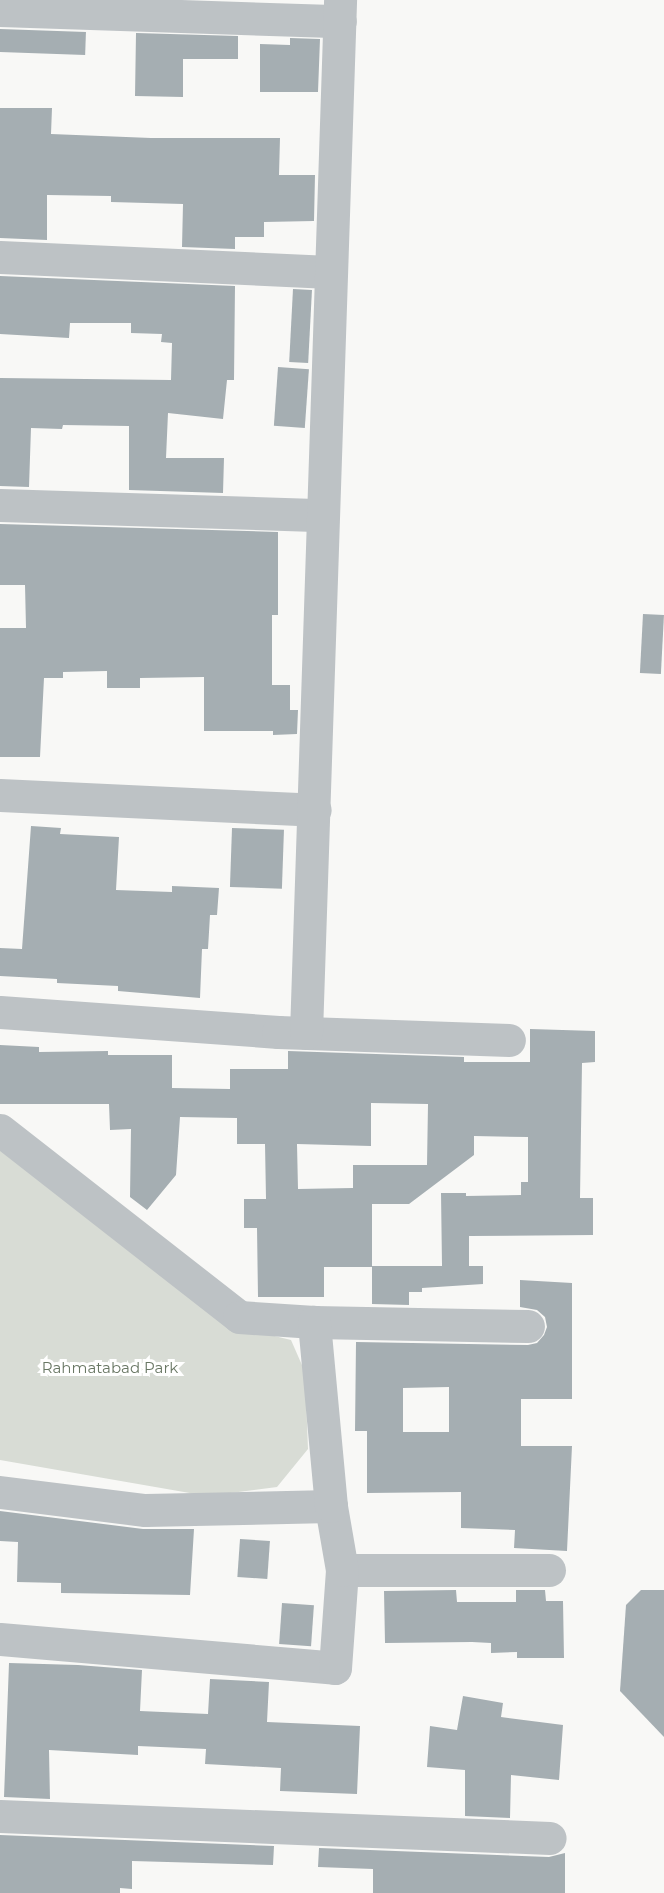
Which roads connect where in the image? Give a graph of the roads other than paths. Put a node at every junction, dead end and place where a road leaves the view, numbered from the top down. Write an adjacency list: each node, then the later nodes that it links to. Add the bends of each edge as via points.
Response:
1 (0, 10): 2 (street)
2 (340, 10): 4 (street)
3 (0, 257): 4 (street)
4 (330, 272): 6 (street)
5 (0, 505): 6 (street)
6 (323, 515): 8 (street)
7 (0, 795): 8 (street)
8 (315, 810): 10 (street)
9 (0, 1012): 10 (street)
10 (306, 1033): 11 (street)
11 (509, 1041)
12 (0, 1130): 13 (street, via 239,1317)
13 (314, 1322): 14 (street); 16 (street)
14 (528, 1326)
15 (0, 1492): 16 (street, via 145,1510)
16 (331, 1506): 17 (street)
17 (342, 1570): 18 (street); 19 (street, via 335,1668)
18 (549, 1570)
19 (0, 1639)
20 (0, 1816): 21 (street)
21 (550, 1838)

